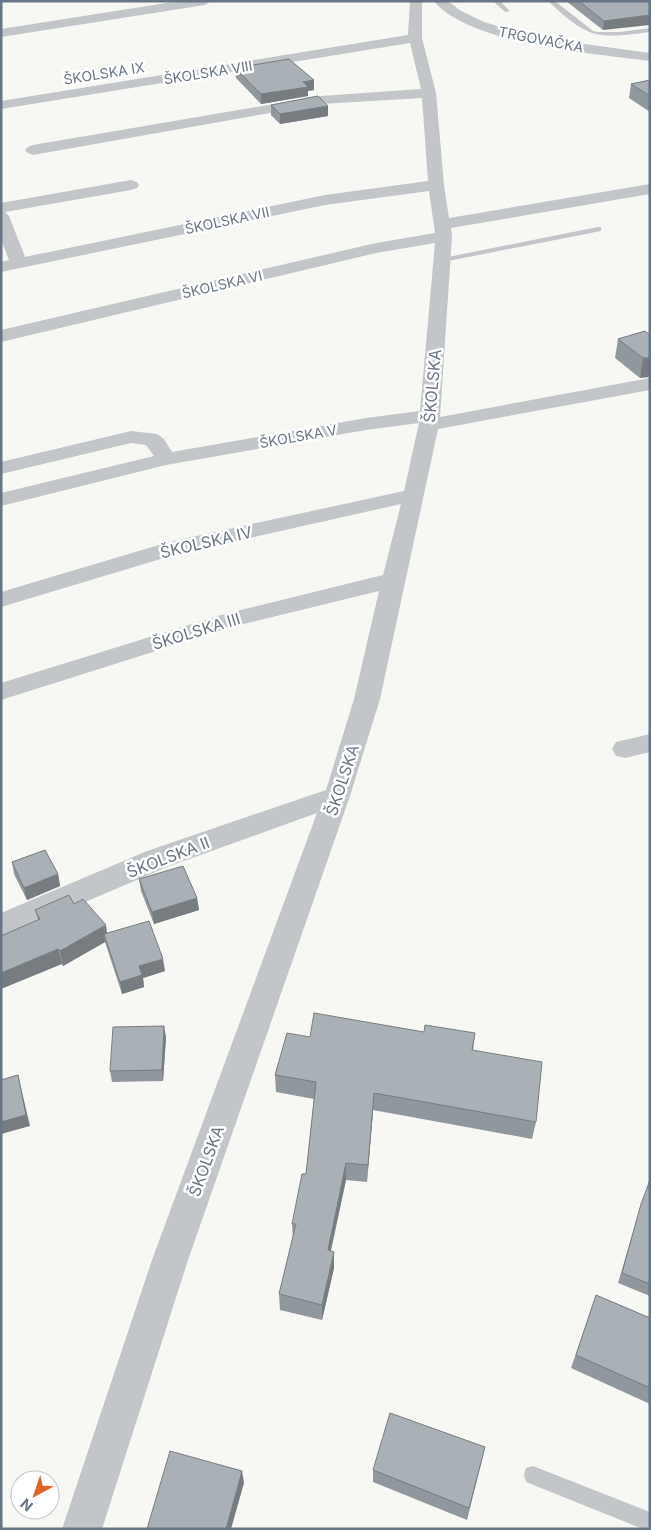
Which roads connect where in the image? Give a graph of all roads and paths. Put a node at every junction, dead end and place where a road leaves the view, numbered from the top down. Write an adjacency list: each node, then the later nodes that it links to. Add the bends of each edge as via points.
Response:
1 (205, 1): 8 (street)
2 (440, 1): 10 (street, TRGOVAČKA, via 455,15 494,30)
3 (496, 1): 5 (lane)
4 (551, 1): 7 (lane, via 593,33 606,36)
5 (507, 11)
6 (415, 22): 9 (street); 11 (street, ŠKOLSKA); 12 (street, ŠKOLSKA VIII)
7 (650, 30)
8 (1, 33)
9 (296, 43)
10 (650, 57)
11 (429, 93): 13 (street, via 321,100); 15 (street, ŠKOLSKA)
12 (1, 105)
13 (33, 150)
14 (131, 185): 17 (street)
15 (436, 185): 20 (street, ŠKOLSKA); 21 (street, ŠKOLSKA VII, via 325,200)
16 (650, 189): 20 (street, ŠKOLSKA VI)
17 (1, 208)
18 (1, 216): 21 (street)
19 (598, 229): 20 (lane)
20 (444, 240): 23 (street, ŠKOLSKA VI, via 376,248); 25 (street, ŠKOLSKA)
21 (19, 264): 22 (street, ŠKOLSKA VII)
22 (1, 267)
23 (1, 336)
24 (650, 384): 25 (street)
25 (429, 420): 26 (street, ŠKOLSKA V, via 366,424); 28 (street, ŠKOLSKA)
26 (166, 459): 27 (street, via 156,441 147,436); 29 (street, ŠKOLSKA V)
27 (1, 468)
28 (414, 495): 30 (street, ŠKOLSKA); 31 (street, ŠKOLSKA IV, via 169,549)
29 (1, 500)
30 (393, 580): 32 (street, ŠKOLSKA III, via 229,620); 33 (street, ŠKOLSKA, via 367,699)
31 (1, 600)
32 (1, 692)
33 (337, 796): 34 (street, ŠKOLSKA II, via 157,859); 37 (street, ŠKOLSKA, via 170,1260)
34 (1, 926)
35 (533, 1475): 36 (lane)
36 (650, 1522)
37 (82, 1529)

